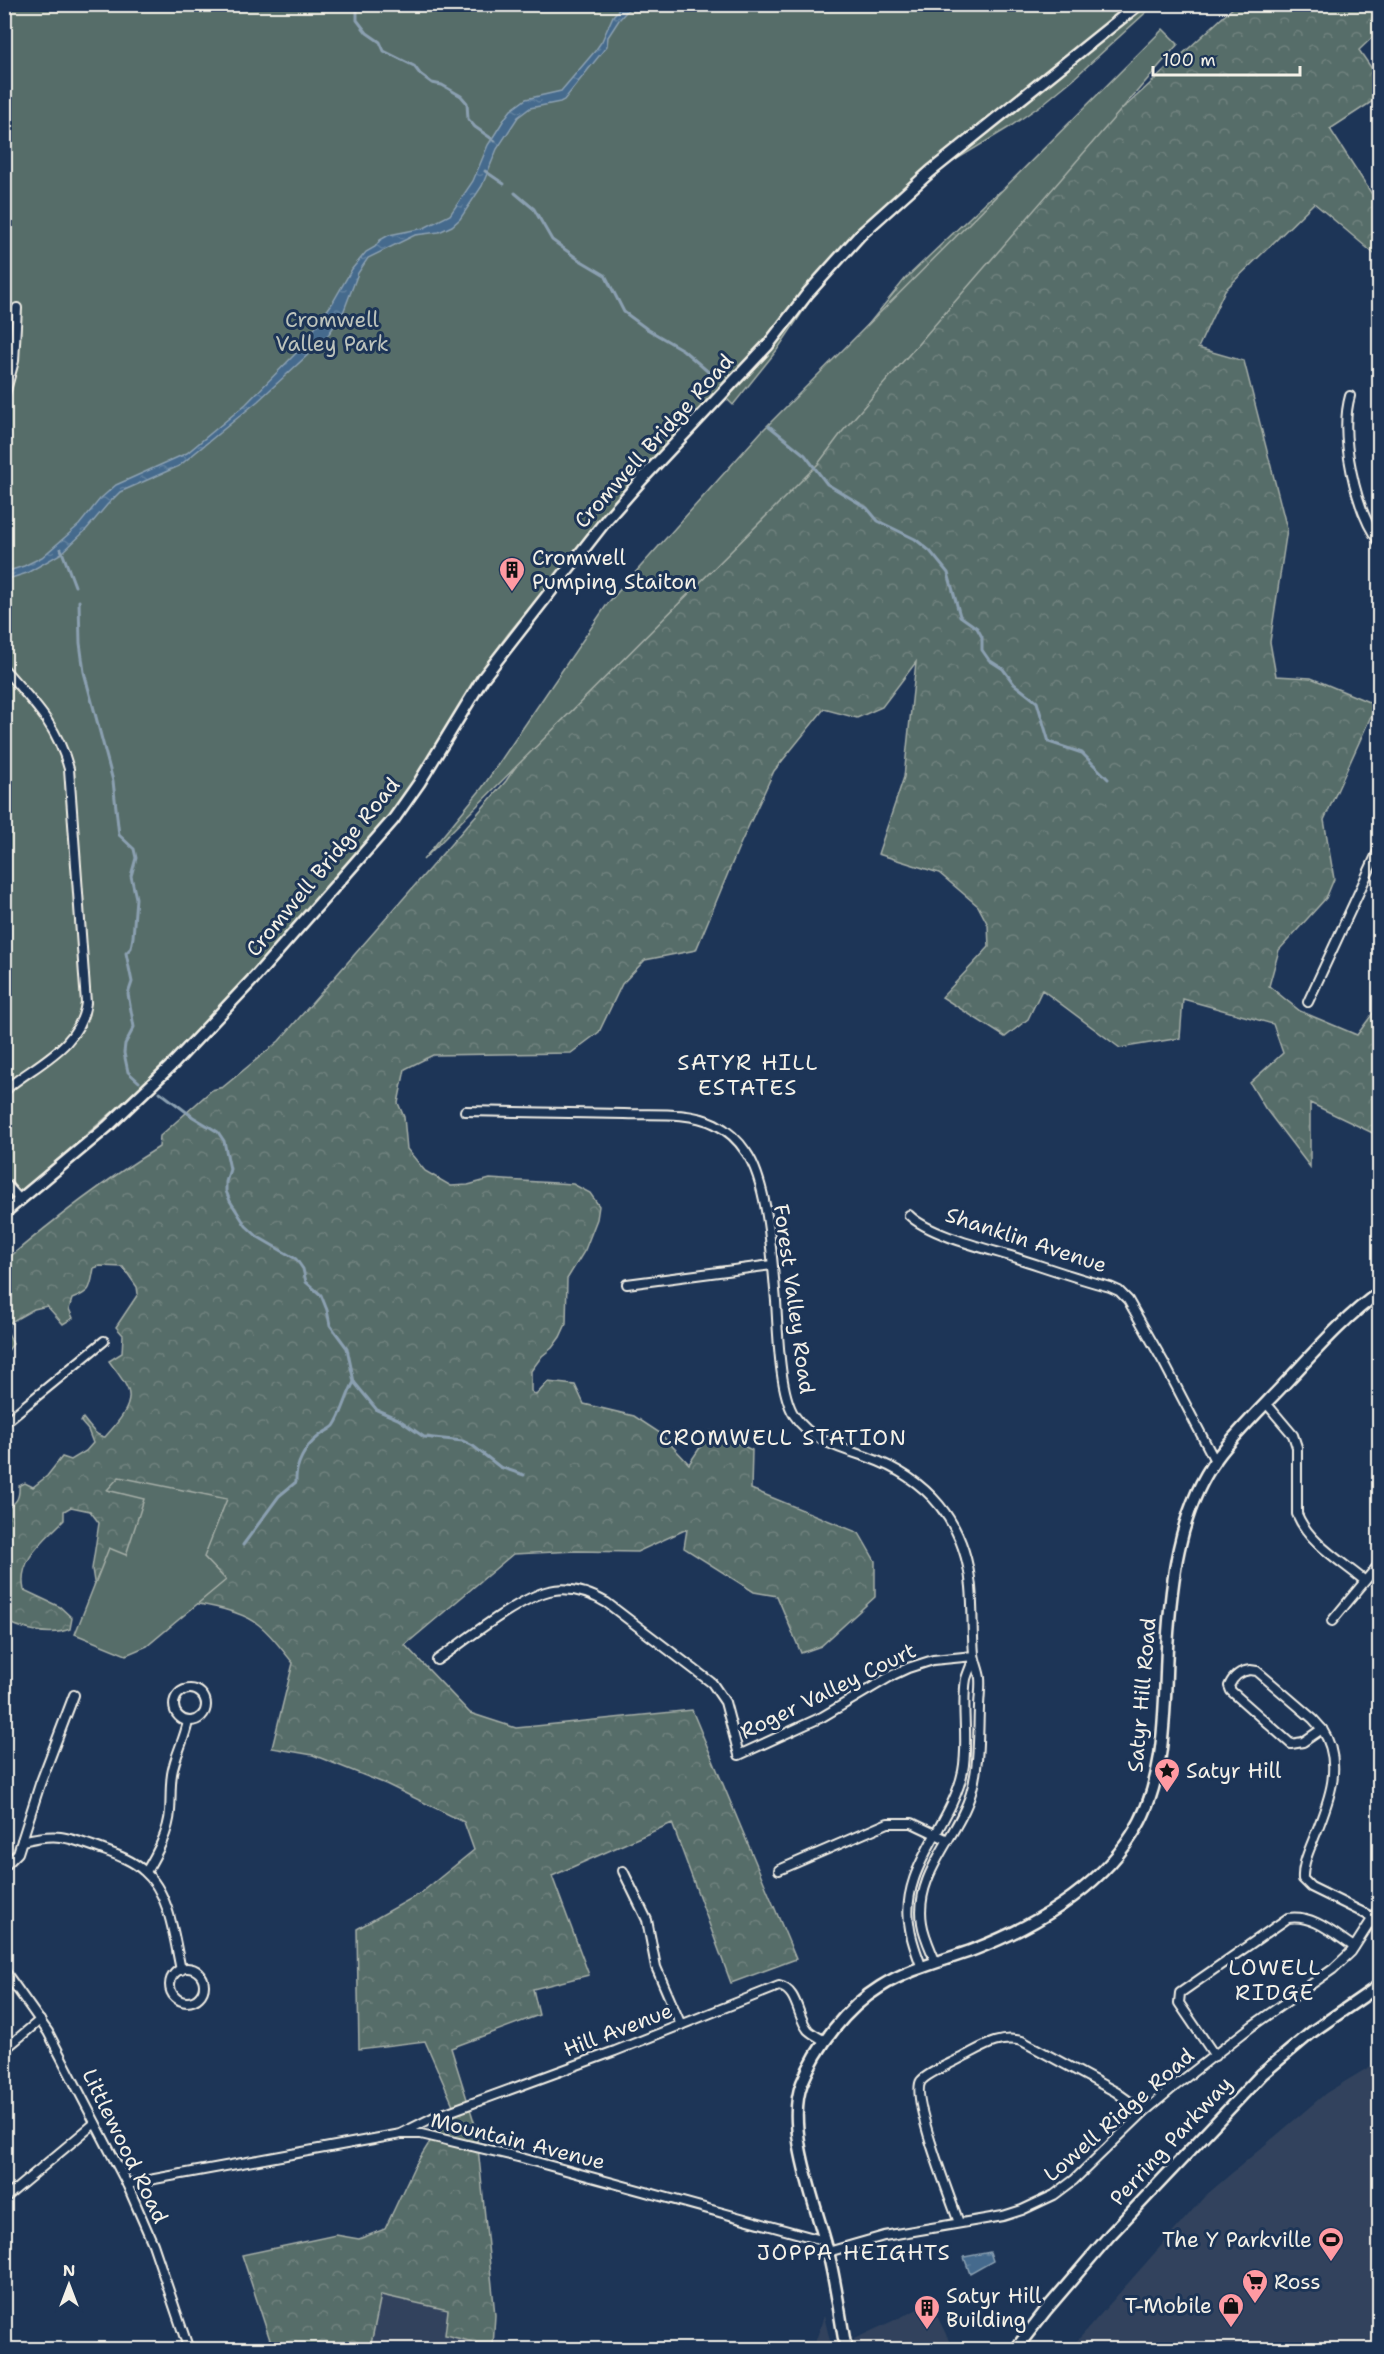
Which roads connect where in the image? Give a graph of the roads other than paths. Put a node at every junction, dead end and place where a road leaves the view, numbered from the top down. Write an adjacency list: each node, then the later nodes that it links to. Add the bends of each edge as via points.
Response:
1 (1139, 4): 12 (street, Cromwell Bridge Road, via 931,171 833,264 768,345 607,519 483,678 393,820 173,1064 107,1127)
2 (17, 308): 4 (street, via 14,361)
3 (1350, 396): 5 (street, via 1345,430 1351,468 1366,519)
4 (4, 398)
5 (1380, 543)
6 (4, 669): 9 (street, via 54,729 64,749 69,770 86,1003 84,1016 69,1042)
7 (1380, 847): 8 (street)
8 (1308, 1002)
9 (4, 1092)
10 (465, 1111): 15 (street, Forest Valley Road, via 679,1115 715,1124 747,1153 756,1170)
11 (4, 1182): 12 (street)
12 (20, 1200): 13 (street, Cromwell Bridge Road)
13 (4, 1213)
14 (909, 1215): 21 (street, Shanklin Avenue, via 964,1242 1119,1291 1161,1358)
15 (772, 1265): 16 (street); 25 (street, Forest Valley Road, via 781,1359 792,1412 801,1425 825,1442 889,1465 924,1487 937,1502 955,1530 967,1560)
16 (627, 1284)
17 (1380, 1292): 19 (street, Satyr Hill Road, via 1351,1314)
18 (104, 1341): 20 (street)
19 (1266, 1403): 21 (street, Satyr Hill Road); 23 (street, via 1293,1435 1297,1448 1297,1514 1301,1524)
20 (4, 1423)
21 (1215, 1461): 40 (street, Satyr Hill Road, via 1197,1494 1175,1568 1159,1759 1147,1806 1133,1834 1097,1875 1057,1907 998,1939)
22 (1380, 1563): 23 (street)
23 (1365, 1581): 24 (street)
24 (1332, 1621)
25 (974, 1656): 26 (street, Roger Valley Court, via 933,1660 909,1668 822,1718 740,1755 725,1702 712,1683 592,1594 561,1590 537,1596); 30 (street, Forest Valley Road, via 966,1679 963,1769 956,1798); 31 (street, Forest Valley Road, via 980,1677 977,1759 971,1793)
26 (437, 1660)
27 (74, 1695): 32 (street)
28 (188, 1720): 28 (street, via 179,1716 174,1701 180,1692 190,1689 200,1692 206,1706 202,1715); 36 (street, via 172,1773 168,1824)
29 (1322, 1729): 29 (street, via 1303,1742 1291,1744 1241,1702 1229,1686 1243,1671 1257,1671); 38 (street, via 1330,1744 1333,1780 1303,1868 1303,1879 1311,1887)
30 (937, 1833): 31 (street); 34 (street, via 912,1822 888,1822); 41 (street, Forest Valley Road, via 919,1866 909,1896 909,1928)
31 (948, 1839): 40 (street, Forest Valley Road, via 930,1872 922,1903 922,1925)
32 (22, 1841): 33 (street, via 18,1853); 36 (street, via 59,1835 123,1857)
33 (4, 1867)
34 (779, 1870)
35 (623, 1871): 46 (street, via 647,1920 656,1967)
36 (146, 1872): 43 (street, via 166,1909)
37 (1380, 1907): 38 (street, Lowell Ridge Road)
38 (1374, 1918): 39 (street, Lowell Ridge Road)
39 (1354, 1947): 49 (street, Lowell Ridge Road, via 1326,1974); 49 (street, via 1309,1918 1288,1918 1180,1994 1179,2003)
40 (936, 1963): 41 (street, Satyr Hill Road)
41 (922, 1968): 47 (street, Satyr Hill Road, via 873,1992)
42 (4, 1970): 45 (street, Littlewood Road)
43 (181, 1970): 43 (street, via 171,1982 172,1993 180,2001 196,2000 203,1991 201,1975 192,1969)
44 (1380, 1985): 59 (street, Perring Parkway, via 1312,2032 1248,2088 1102,2243)
45 (40, 2020): 48 (street); 51 (street, Littlewood Road)
46 (681, 2025): 47 (street, Hill Avenue, via 779,1986 791,1995 808,2030); 52 (street, Hill Avenue, via 432,2118)
47 (825, 2041): 56 (street, Satyr Hill Road, via 802,2083 798,2113 806,2178)
48 (4, 2050)
49 (1215, 2056): 50 (street, Lowell Ridge Road)
50 (1144, 2112): 55 (street, Lowell Ridge Road, via 1054,2195 1023,2210); 55 (street, via 1097,2081 1011,2038 994,2041 924,2078 918,2090 922,2114)
51 (95, 2123): 53 (street, Littlewood Road); 54 (street)
52 (401, 2134): 53 (street, Mountain Avenue); 56 (street, Mountain Avenue, via 421,2134 498,2152)
53 (127, 2184): 57 (street, Littlewood Road, via 153,2244)
54 (4, 2199)
55 (959, 2223): 56 (street, Lowell Ridge Road)
56 (827, 2247): 58 (street, Satyr Hill Road)
57 (189, 2349)
58 (846, 2349)
59 (1015, 2349)

